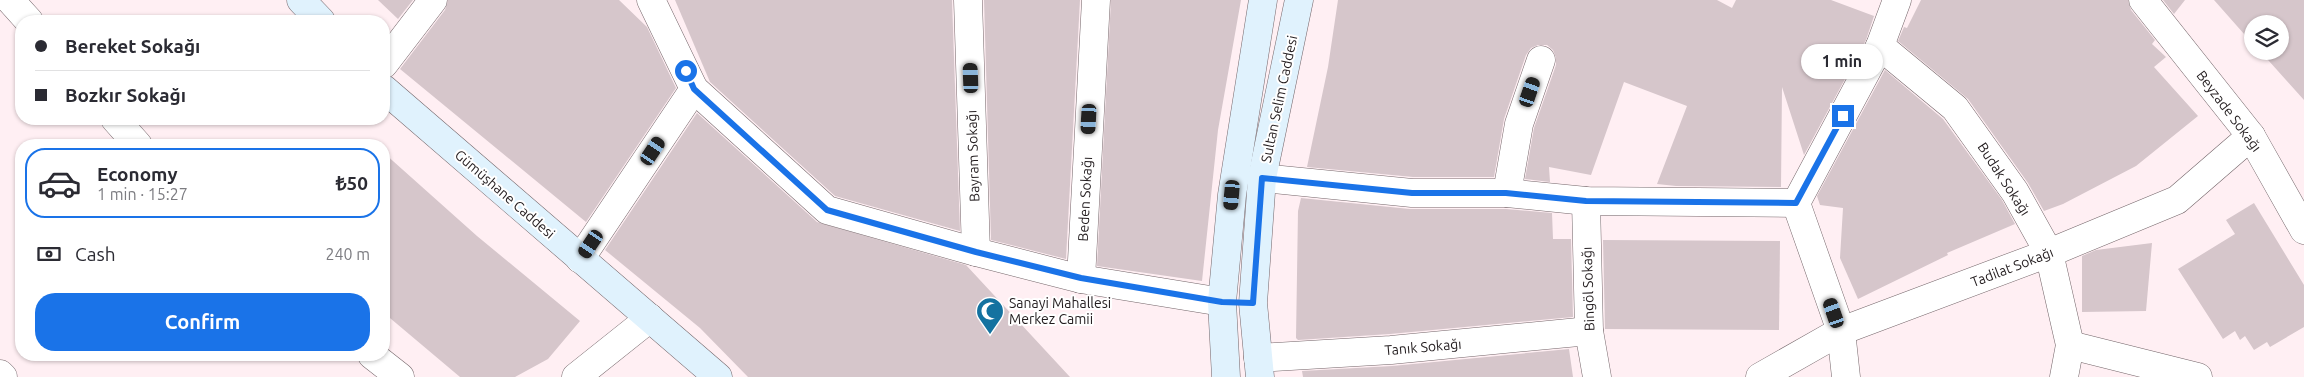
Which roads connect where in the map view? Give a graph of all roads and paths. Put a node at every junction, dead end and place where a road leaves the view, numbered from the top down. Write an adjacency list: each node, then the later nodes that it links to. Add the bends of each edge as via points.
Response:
1 (10, 0): 11 (street)
2 (301, 0): 12 (main road)
3 (433, 0): 14 (street)
4 (651, 0): 16 (street)
5 (968, 0): 26 (street, Bayram Sokağı)
6 (1096, 0): 29 (street, Beden Sokağı)
7 (1263, 0): 30 (main road, Sultan Selim Caddesi, via 1232,195)
8 (1299, 0): 21 (main road, Sultan Selim Caddesi)
9 (2142, 0): 19 (street, Beyzade Sokağı)
10 (1890, 2): 13 (street)
11 (24, 15)
12 (315, 15)
13 (1880, 46): 24 (street); 27 (street, Budak Sokağı, via 1955,108 2015,192)
14 (390, 56)
15 (1541, 60): 22 (street, via 1519,124)
16 (694, 89): 26 (street, via 827,210); 28 (street)
17 (390, 94): 28 (main road, Gümüşhane Caddesi)
18 (120, 125): 20 (street)
19 (2251, 136): 25 (street, Beyzade Sokağı); 27 (street, Tadilat Sokağı, via 2177,200)
20 (133, 139)
21 (1262, 178): 22 (street, via 1412,193); 31 (main road, Sultan Selim Caddesi)
22 (1506, 193): 23 (street)
23 (1586, 201): 24 (street); 33 (street, Bingöl Sokağı)
24 (1796, 203): 34 (street)
25 (2304, 230)
26 (976, 252): 29 (street)
27 (2049, 253): 34 (street, Tadilat Sokağı); 35 (street, Budak Sokağı)
28 (580, 259): 32 (main road, Gümüşhane Caddesi)
29 (1081, 278): 30 (street)
30 (1222, 302): 31 (main road); 43 (main road, Sultan Selim Caddesi)
31 (1253, 303): 37 (main road, Sultan Selim Caddesi)
32 (650, 318): 41 (street); 42 (main road, Gümüşhane Caddesi)
33 (1588, 331): 37 (street, Tanık Sokağı, via 1391,350); 44 (street, Bingöl Sokağı)
34 (1840, 331): 45 (street, Tadilat Sokağı); 46 (street)
35 (2070, 345): 47 (street, Budak Sokağı); 48 (street)
36 (380, 361): 40 (street)
37 (1259, 368)
38 (0, 374): 39 (street)
39 (3, 377)
40 (400, 377)
41 (576, 377)
42 (718, 377)
43 (1226, 377)
44 (1597, 377)
45 (1760, 377)
46 (1846, 377)
47 (2064, 377)
48 (2198, 377)

